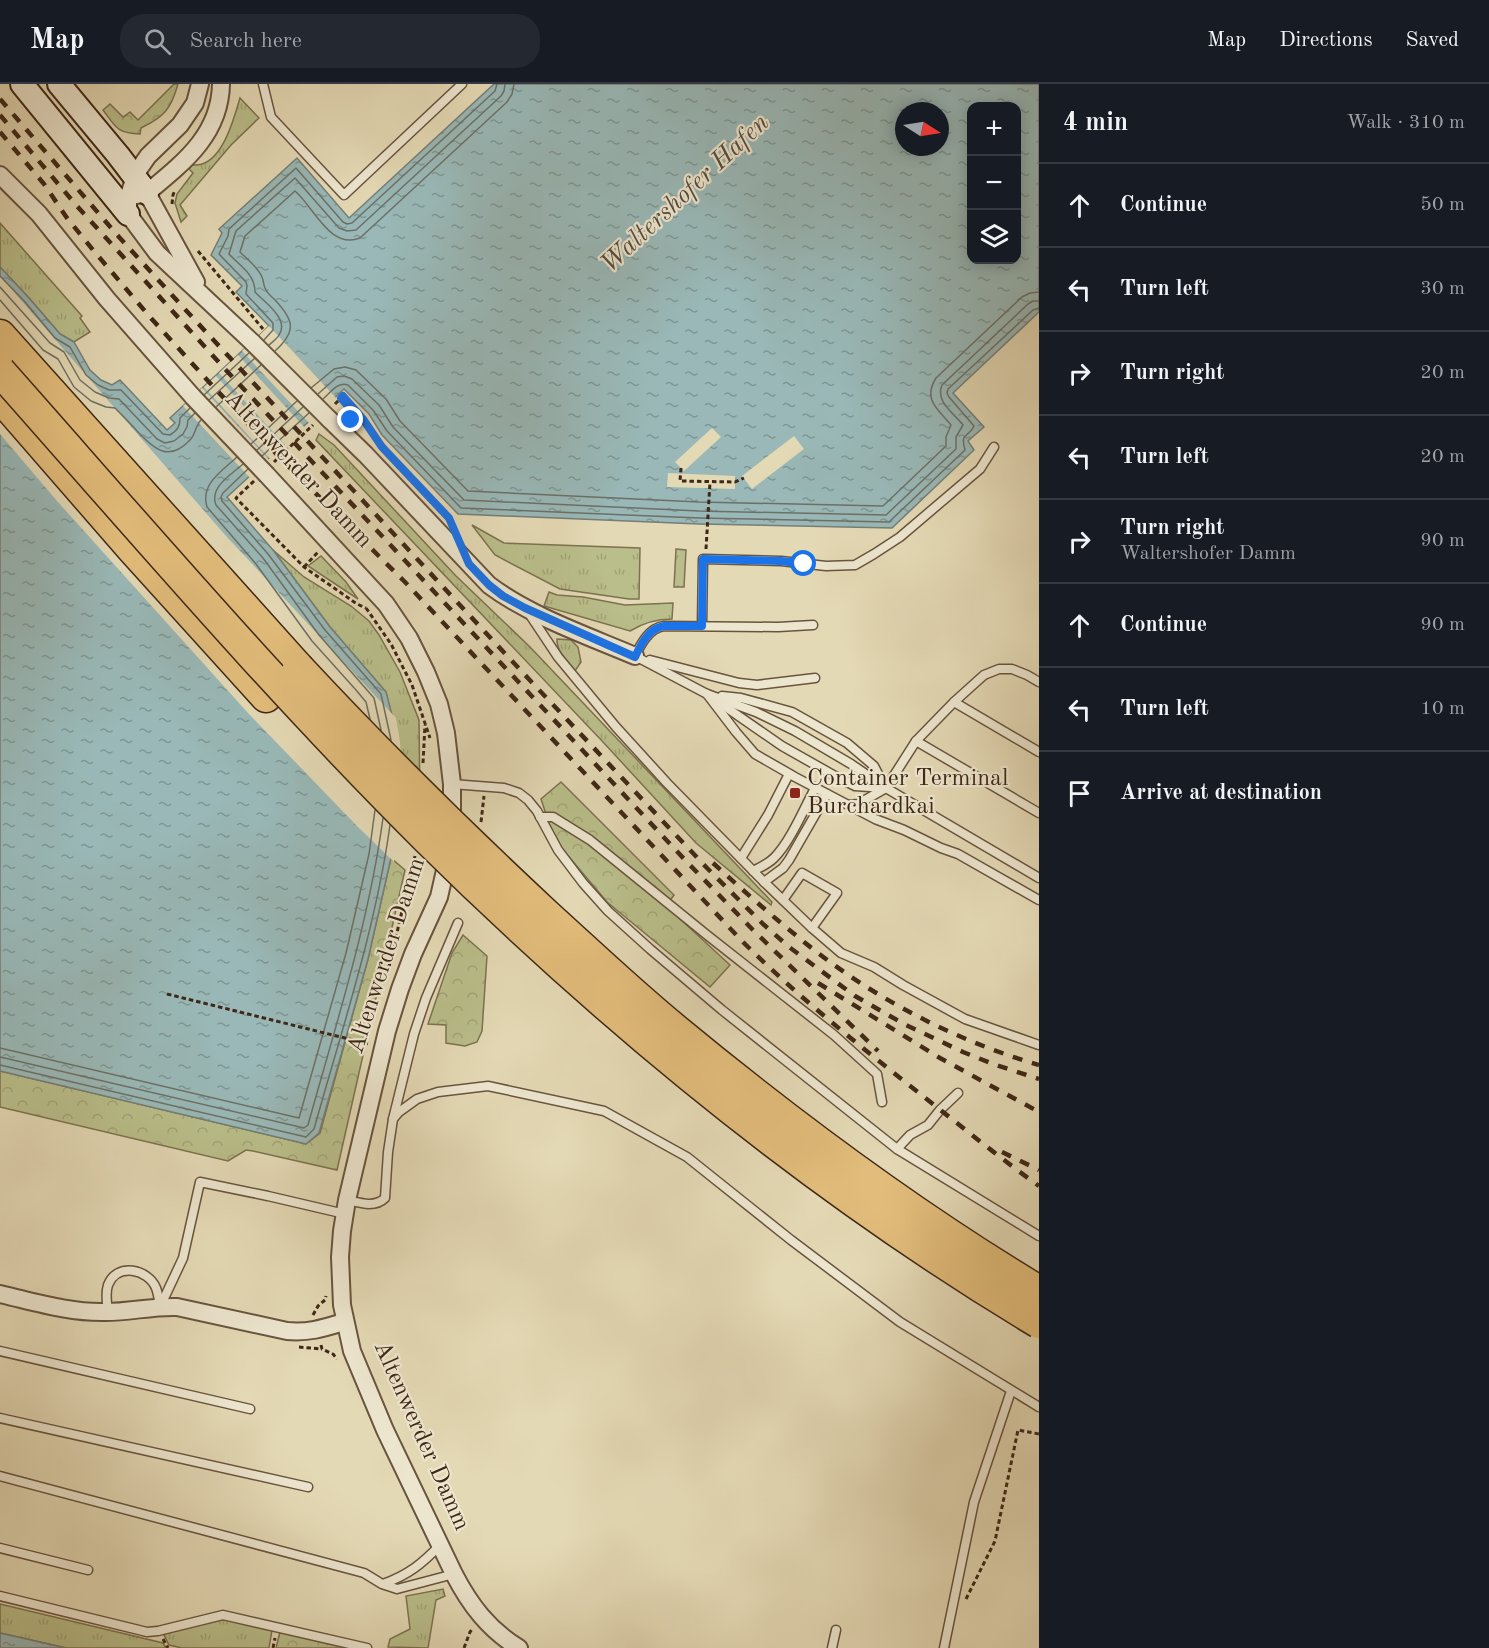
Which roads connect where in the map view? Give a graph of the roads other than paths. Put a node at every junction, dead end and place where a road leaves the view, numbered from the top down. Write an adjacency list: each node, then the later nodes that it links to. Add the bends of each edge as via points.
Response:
1 (22, 84): 10 (street, via 91,171)
2 (59, 84): 8 (street)
3 (200, 84): 7 (street, via 189,112)
4 (221, 84): 10 (street, via 215,119 197,146 177,166)
5 (263, 84): 6 (lane, via 271,117 344,195)
6 (462, 84)
7 (159, 145): 8 (street, via 141,154); 10 (street, via 148,156)
8 (118, 155): 10 (street)
9 (0, 175): 27 (street, Altenwerder Damm, bridge, via 39,214 193,397 386,604 409,638 439,704)
10 (135, 194): 11 (street); 11 (street, via 157,253)
11 (202, 294): 16 (street, bridge, via 258,337 326,415 489,585)
12 (0, 335): 49 (highway, bridge, via 343,716 503,874 673,1028 794,1124 874,1183)
13 (0, 371): 54 (highway, bridge, via 279,685 424,836 553,958 679,1068 799,1162 887,1226)
14 (0, 397): 55 (highway, via 275,705 374,808 571,997 783,1171 878,1240)
15 (994, 447): 18 (lane, via 980,469 936,507 900,537 855,564 703,559)
16 (525, 608): 19 (street); 34 (lane, via 558,657 616,727)
17 (813, 625): 18 (lane)
18 (702, 626): 19 (lane, via 658,627)
19 (635, 657): 20 (lane, via 739,683); 22 (lane)
20 (815, 678)
21 (1039, 682): 23 (lane, via 1012,669 999,669 984,675)
22 (707, 693): 26 (lane, via 756,754); 29 (lane, via 795,731); 29 (lane, via 782,746 835,776 855,786); 29 (lane, via 792,712 847,742 874,766)
23 (954, 702): 24 (lane); 25 (lane)
24 (916, 741): 29 (lane); 32 (lane)
25 (1039, 752)
26 (789, 774): 28 (lane); 34 (lane)
27 (452, 784): 33 (lane, via 519,793); 47 (street, Altenwerder Damm, via 450,845 440,897 400,988)
28 (815, 788): 30 (lane); 35 (lane, via 775,858)
29 (886, 788): 31 (lane, via 858,804); 36 (lane)
30 (827, 794): 31 (lane); 37 (lane, via 789,860)
31 (847, 804): 39 (lane, via 958,854)
32 (1039, 813)
33 (540, 817): 44 (lane, via 554,817 590,840 834,1035 877,1074); 46 (lane, via 558,850 608,910 722,1010)
34 (741, 858): 35 (lane)
35 (753, 871): 37 (lane)
36 (1039, 878)
37 (764, 882): 38 (lane)
38 (783, 900): 41 (lane); 41 (lane, via 802,873 837,893)
39 (1039, 900)
40 (458, 923): 45 (lane, via 414,1034)
41 (812, 928): 42 (lane, via 841,953 874,967 965,1019)
42 (1039, 1045)
43 (958, 1093): 46 (lane, via 928,1125 910,1135)
44 (882, 1102)
45 (393, 1119): 47 (lane, via 385,1198 380,1203); 57 (lane, via 417,1099 438,1092 488,1086 604,1111 687,1157 900,1323)
46 (897, 1149): 48 (lane)
47 (346, 1207): 51 (lane, via 200,1182 183,1258); 53 (street, Altenwerder Damm, via 340,1257)
48 (1039, 1236)
49 (1039, 1291)
50 (0, 1293): 52 (street, via 68,1310)
51 (160, 1307): 52 (street); 52 (lane, via 153,1282 143,1273 125,1270 114,1275 109,1283); 53 (street, via 194,1310 287,1331 317,1330)
52 (108, 1312)
53 (344, 1322): 63 (street, Altenwerder Damm, via 363,1380)
54 (1039, 1323)
55 (1039, 1343)
56 (0, 1351): 59 (lane)
57 (1011, 1391): 58 (lane); 73 (lane, via 975,1502)
58 (1039, 1407)
59 (250, 1409)
60 (0, 1418): 62 (lane)
61 (0, 1476): 67 (lane, via 364,1573)
62 (308, 1487)
63 (440, 1545): 66 (street, Altenwerder Damm); 67 (lane, via 416,1568)
64 (0, 1548): 65 (lane)
65 (88, 1570)
66 (454, 1574): 67 (lane, via 397,1589); 71 (street, Altenwerder Damm, via 465,1596 493,1630)
67 (382, 1584)
68 (0, 1596): 70 (lane, via 147,1632 223,1616)
69 (836, 1630): 72 (lane)
70 (367, 1648)
71 (519, 1648)
72 (832, 1648)
73 (944, 1648)

